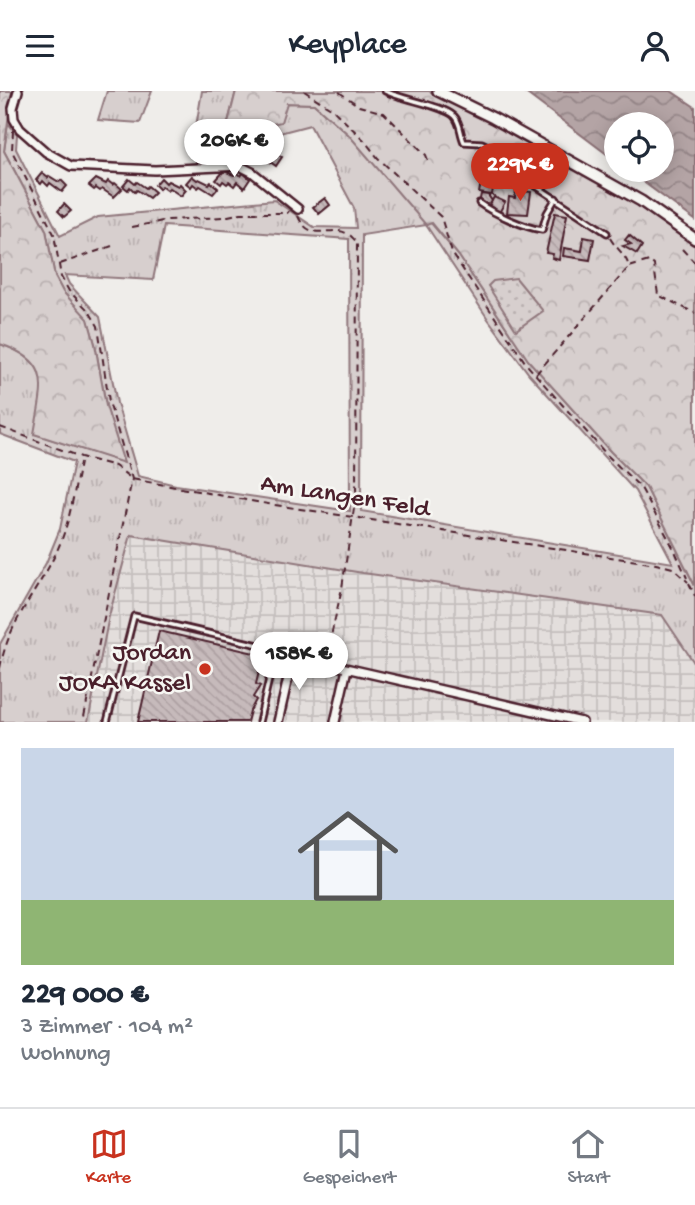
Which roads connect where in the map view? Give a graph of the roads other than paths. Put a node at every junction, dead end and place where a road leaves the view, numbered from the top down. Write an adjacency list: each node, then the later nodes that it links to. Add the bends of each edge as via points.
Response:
1 (18, 91): 6 (street, via 13,109 20,129 71,166 155,170 240,166)
2 (385, 91): 4 (lane, via 445,111 459,123 464,142 488,146)
3 (438, 91): 8 (street, via 663,214)
4 (556, 198): 5 (lane, via 542,230); 7 (lane)
5 (479, 203)
6 (297, 208)
7 (607, 233)
8 (695, 239)
9 (275, 649): 10 (lane); 12 (lane, via 134,616); 13 (lane)
10 (293, 656): 11 (street); 14 (street)
11 (347, 669): 15 (street); 16 (street)
12 (107, 722)
13 (259, 722)
14 (278, 722)
15 (335, 722)
16 (582, 722)

